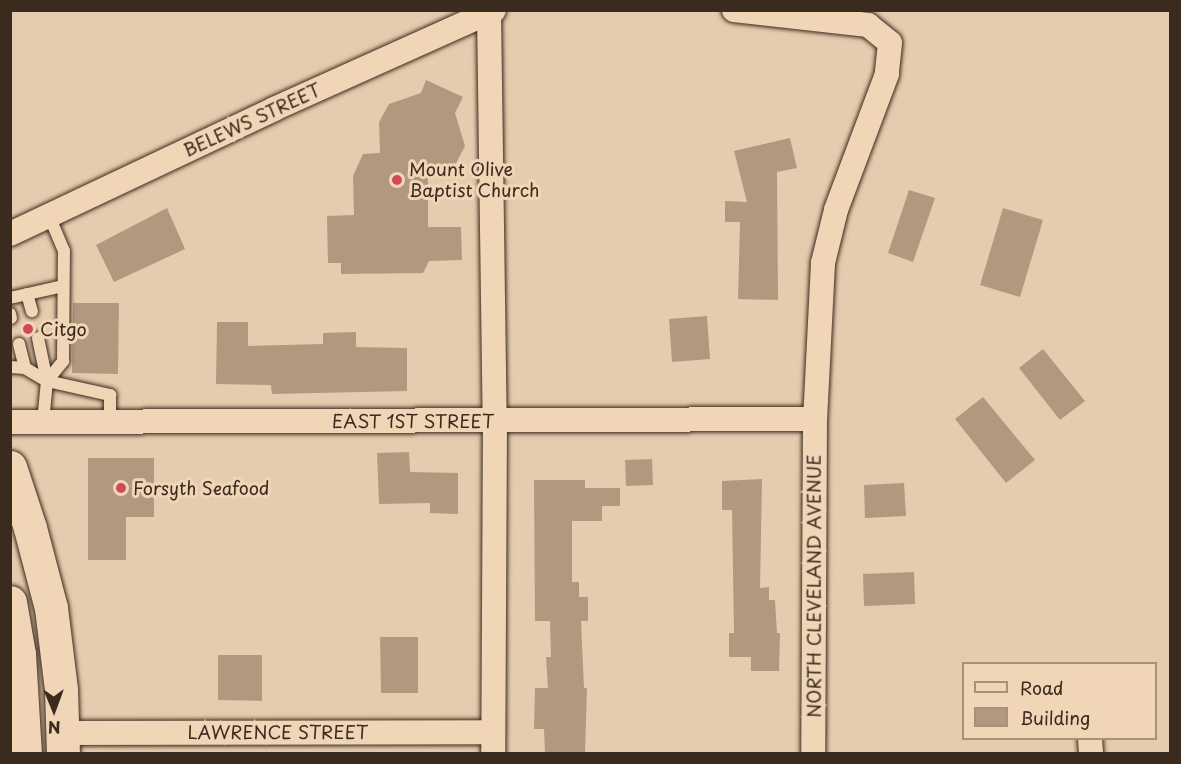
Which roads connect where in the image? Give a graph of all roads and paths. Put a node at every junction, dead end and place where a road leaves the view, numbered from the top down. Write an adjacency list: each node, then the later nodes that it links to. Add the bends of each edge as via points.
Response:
1 (734, 10): 14 (street, NORTH CLEVELAND AVENUE, via 868,25 890,43 887,74 837,210 823,263)
2 (492, 11): 3 (street, BELEWS STREET); 15 (street)
3 (49, 216): 4 (street, BELEWS STREET); 5 (lane, via 64,251)
4 (10, 234)
5 (63, 286): 6 (lane); 13 (lane, via 63,361)
6 (27, 294): 7 (lane); 8 (lane)
7 (10, 298)
8 (32, 311)
9 (38, 338): 13 (lane)
10 (19, 344): 12 (lane)
11 (10, 368): 12 (lane)
12 (25, 368): 13 (lane)
13 (47, 381): 17 (lane); 18 (lane, via 110,395)
14 (815, 420): 15 (street, EAST 1ST STREET); 24 (street, NORTH CLEVELAND AVENUE)
15 (495, 421): 18 (street, EAST 1ST STREET); 21 (street)
16 (10, 422): 17 (street, EAST 1ST STREET)
17 (43, 422): 18 (street, EAST 1ST STREET)
18 (110, 422)
19 (10, 467): 22 (main road, via 51,608)
20 (10, 602): 23 (main road, via 22,683)
21 (493, 742): 22 (street, LAWRENCE STREET)
22 (63, 743)
23 (25, 753)
24 (813, 753)

